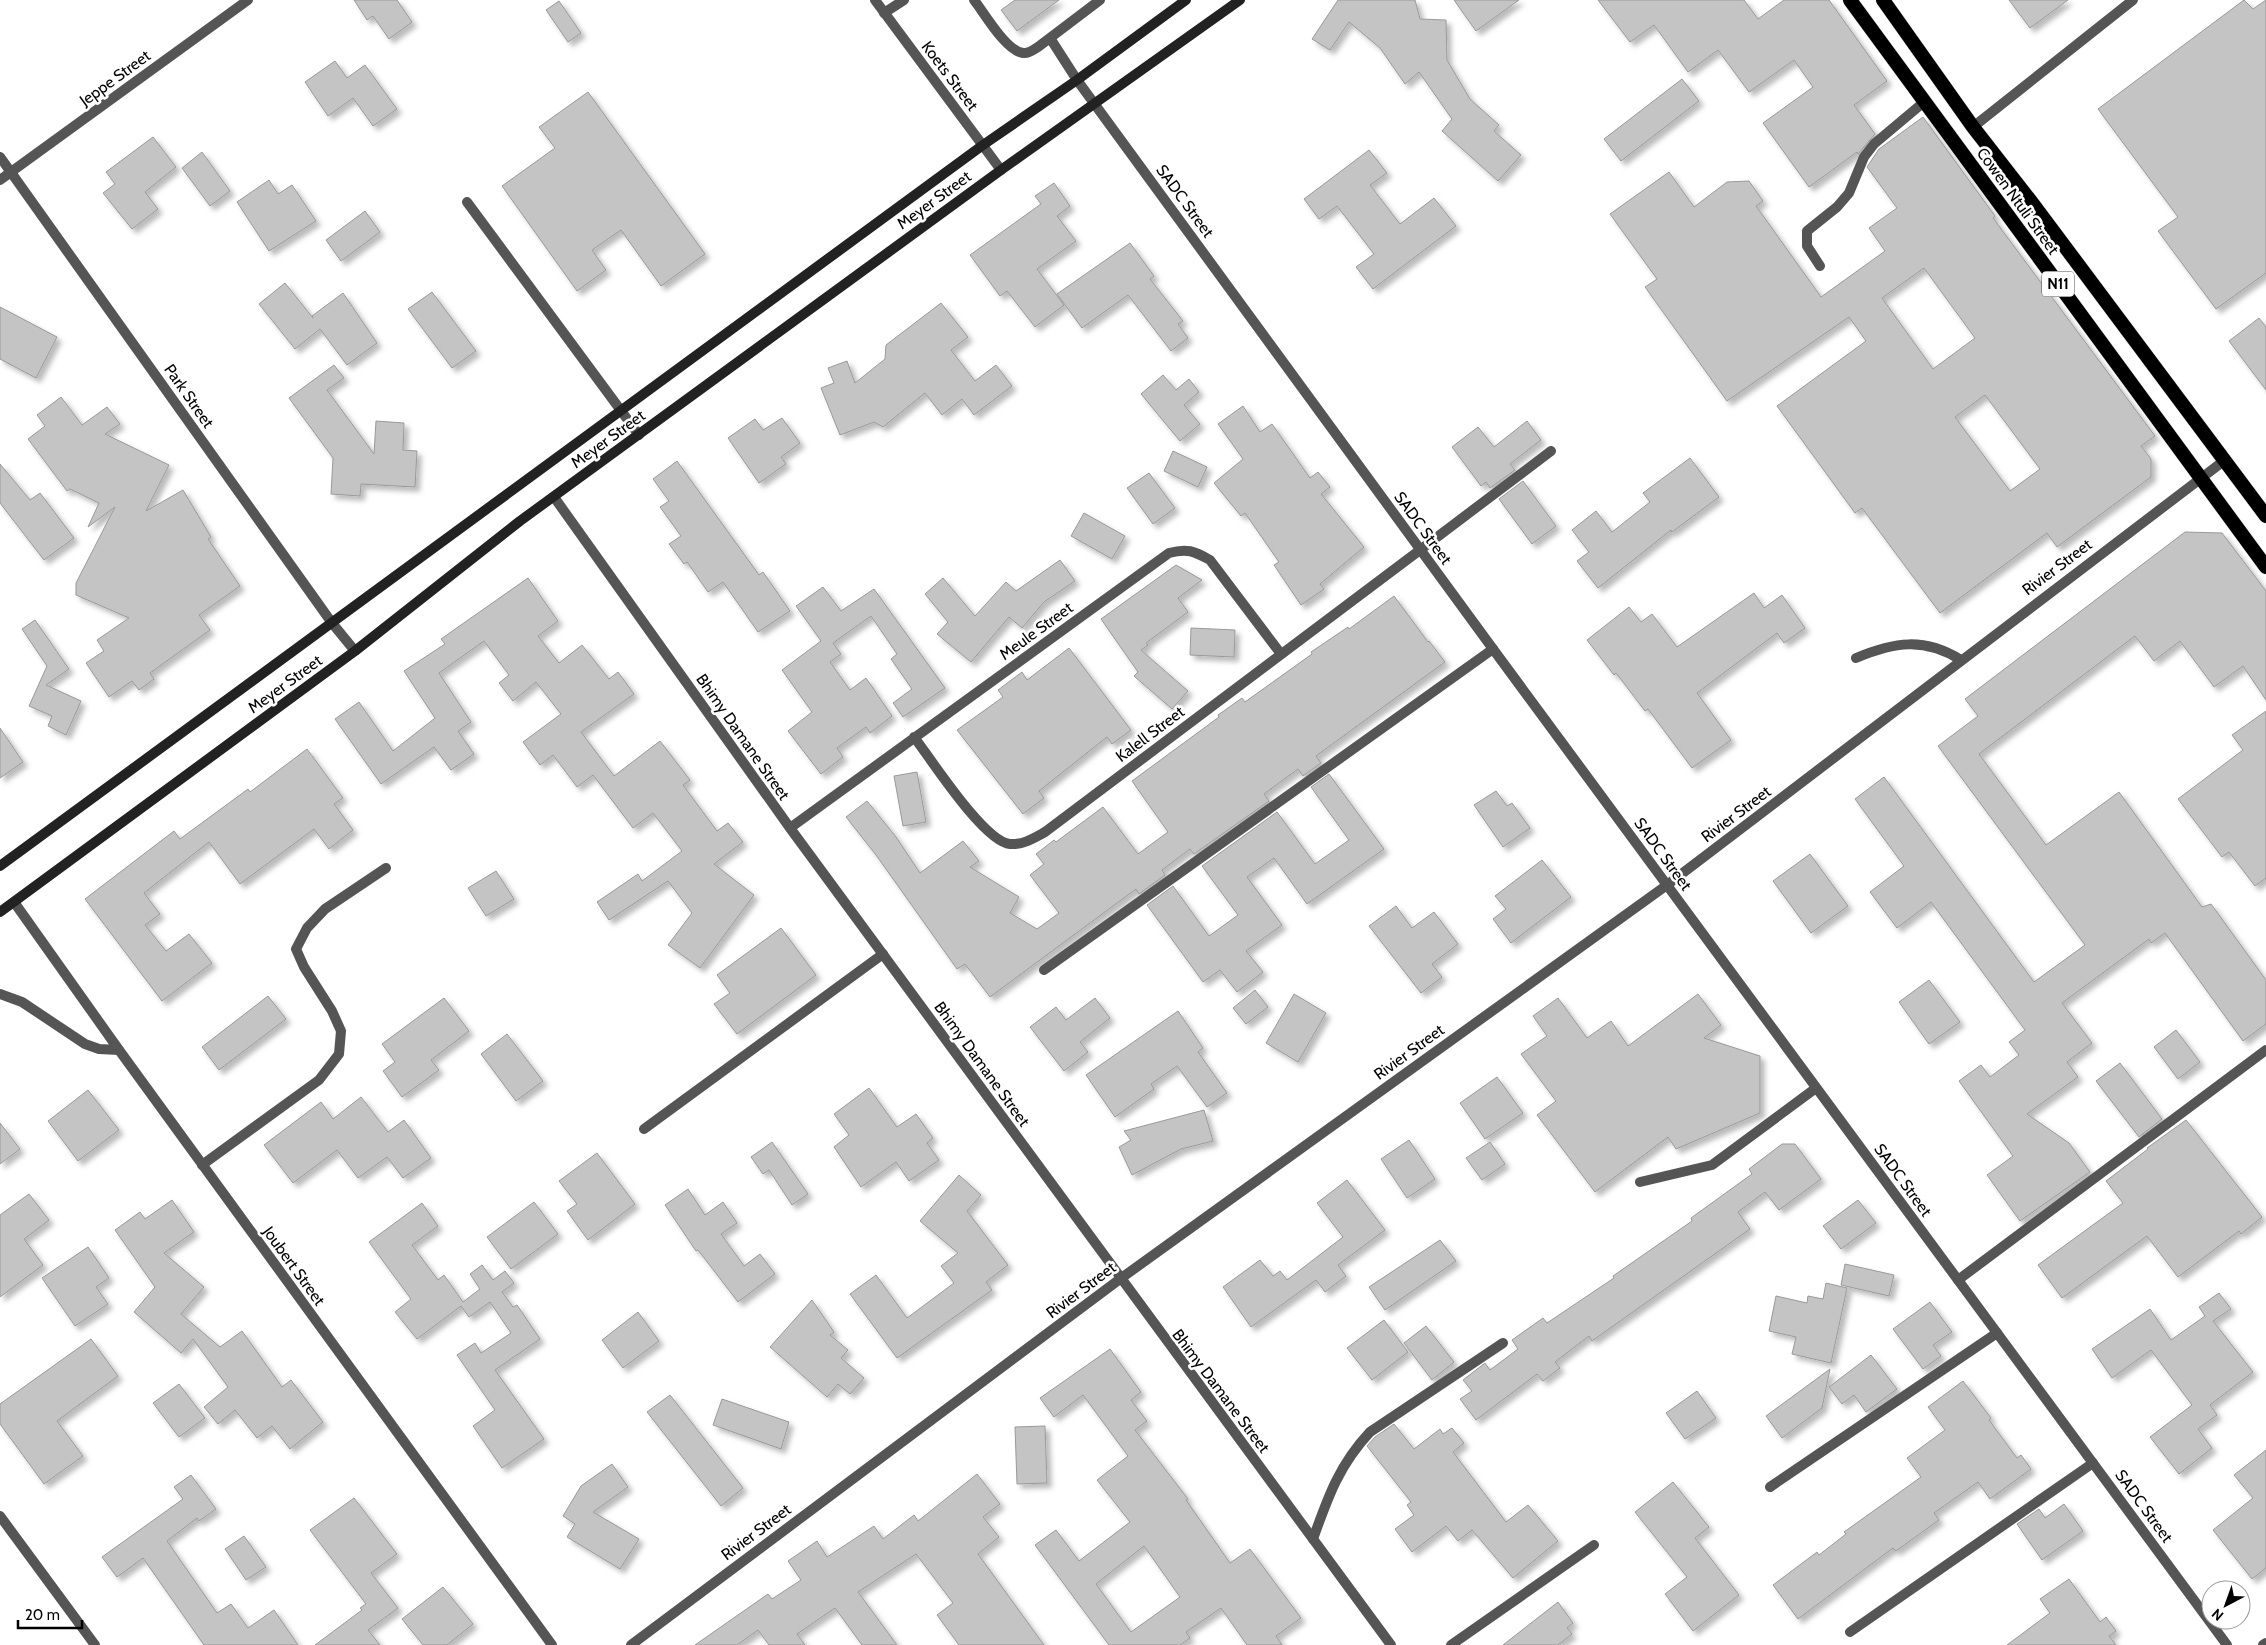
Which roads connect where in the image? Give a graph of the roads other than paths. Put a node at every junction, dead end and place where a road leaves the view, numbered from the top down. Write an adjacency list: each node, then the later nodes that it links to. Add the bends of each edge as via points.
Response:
1 (248, 0): 20 (street, Jeppe Street)
2 (875, 0): 11 (street, Koets Street)
3 (904, 0): 11 (street)
4 (974, 0): 12 (street, via 1015,50 1029,53)
5 (1100, 0): 12 (street)
6 (1186, 0): 13 (main road)
7 (1240, 0): 15 (main road, Meyer Street)
8 (1850, 0): 14 (highway, Cowen Ntuli Street / N11)
9 (1883, 0): 16 (highway, Cowen Ntuli Street / N11)
10 (2133, 0): 16 (street)
11 (884, 13): 17 (street, Koets Street)
12 (1050, 38): 13 (street, SADC Street)
13 (1077, 80): 15 (street, SADC Street); 17 (main road)
14 (1924, 102): 23 (street, via 1874,144 1864,157 1850,193 1838,207 1807,231 1807,246); 28 (highway, Cowen Ntuli Street / N11)
15 (1095, 103): 19 (main road, Meyer Street); 31 (street, SADC Street)
16 (1973, 127): 27 (highway, Cowen Ntuli Street / N11)
17 (983, 145): 19 (street, Koets Street); 24 (main road)
18 (0, 157): 20 (street, Park Street)
19 (1001, 170): 25 (main road, Meyer Street)
20 (11, 172): 21 (street, Jeppe Street); 33 (street, Park Street)
21 (0, 180)
22 (467, 202): 24 (street)
23 (1820, 266)
24 (622, 410): 25 (street); 33 (main road)
25 (639, 435): 29 (main road, Meyer Street)
26 (1551, 451): 31 (street, Kalell Street)
27 (2225, 460): 28 (street, Rivier Street); 30 (highway, Cowen Ntuli Street / N11)
28 (2200, 477): 32 (highway, Cowen Ntuli Street / N11); 38 (street, Rivier Street)
29 (554, 497): 35 (main road, Meyer Street); 40 (street, Bhimy Damane Street)
30 (2266, 516)
31 (1420, 550): 34 (street, SADC Street); 36 (street, Kalell Street)
32 (2266, 567)
33 (332, 623): 35 (street, Park Street); 41 (main road)
34 (1493, 649): 43 (street, SADC Street); 47 (street)
35 (355, 651): 44 (main road, Meyer Street)
36 (1281, 654): 39 (street, Meule Street, via 1210,560 1197,552 1182,549 1168,553); 39 (street, Kalell Street, via 1045,832 1026,842 1009,844 994,837 979,823)
37 (1856, 658): 38 (street, via 1880,648 1915,643 1944,650)
38 (1961, 660): 43 (street, Rivier Street)
39 (914, 737): 40 (street, Meule Street)
40 (790, 828): 46 (street, Bhimy Damane Street)
41 (0, 866)
42 (386, 868): 53 (street, via 325,909 307,928 296,949 341,1031 339,1054 319,1080)
43 (1668, 885): 51 (street, SADC Street); 55 (street, Rivier Street)
44 (14, 902): 45 (main road, Meyer Street); 49 (street, Joubert Street)
45 (0, 912)
46 (882, 954): 52 (street); 55 (street, Bhimy Damane Street)
47 (1044, 970)
48 (0, 994): 49 (street, via 22,1002 85,1044)
49 (119, 1050): 53 (street, Joubert Street)
50 (2266, 1050): 56 (street)
51 (1816, 1088): 54 (street, via 1712,1165); 56 (street, SADC Street)
52 (644, 1129)
53 (202, 1165): 67 (street, Joubert Street)
54 (1640, 1182)
55 (1120, 1279): 62 (street, Bhimy Damane Street); 68 (street, Rivier Street)
56 (1958, 1280): 57 (street, SADC Street)
57 (1997, 1333): 59 (street, SADC Street); 60 (street)
58 (1503, 1343): 62 (street, via 1370,1432 1352,1451 1342,1468)
59 (2093, 1463): 64 (street); 71 (street, SADC Street)
60 (1770, 1486)
61 (0, 1516): 66 (street)
62 (1313, 1540): 69 (street, Bhimy Damane Street)
63 (1594, 1545): 70 (street)
64 (1850, 1632)
65 (2266, 1643): 72 (street)
66 (95, 1645)
67 (552, 1645)
68 (631, 1645)
69 (1391, 1645)
70 (1451, 1645)
71 (2227, 1645)
72 (2263, 1645)

